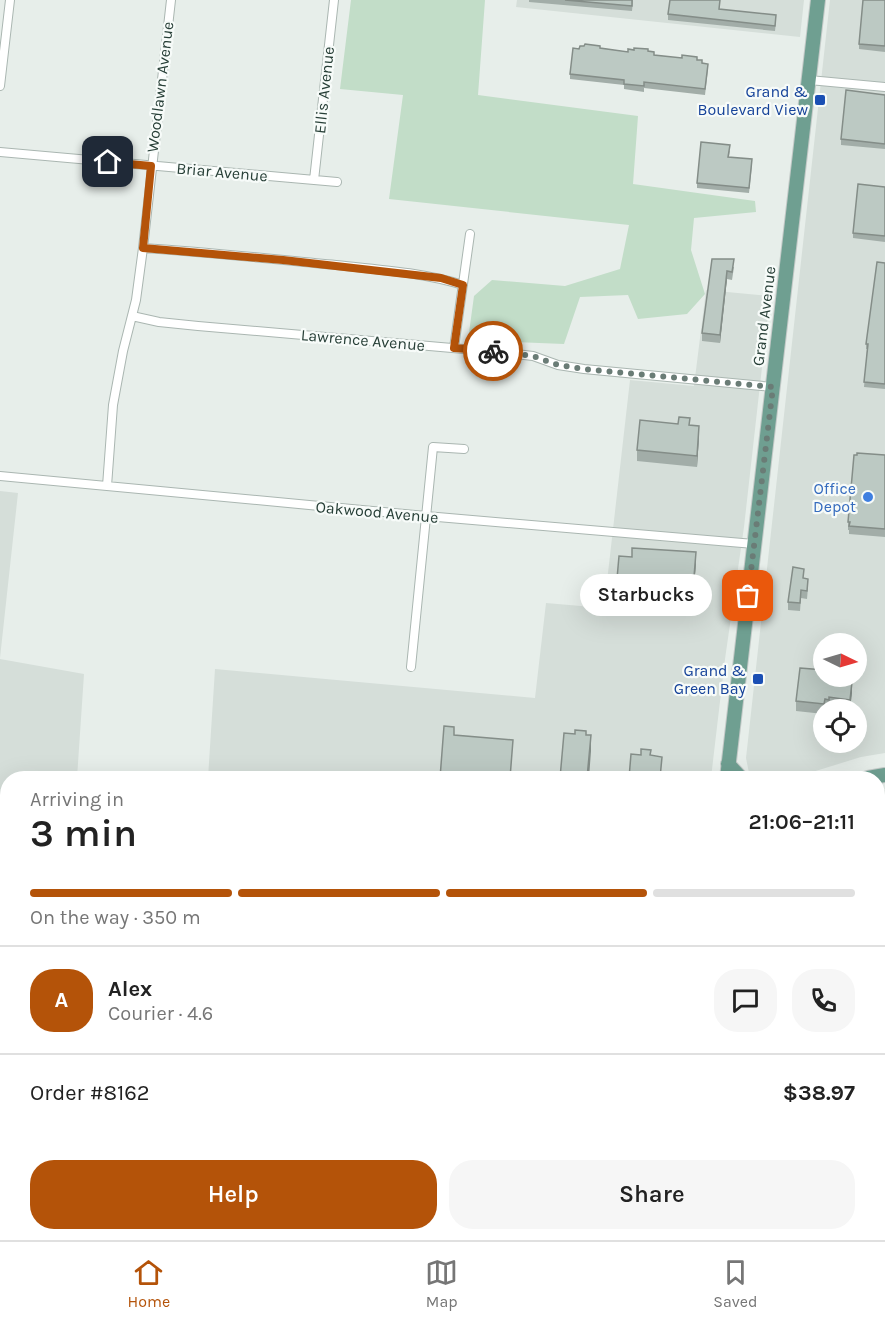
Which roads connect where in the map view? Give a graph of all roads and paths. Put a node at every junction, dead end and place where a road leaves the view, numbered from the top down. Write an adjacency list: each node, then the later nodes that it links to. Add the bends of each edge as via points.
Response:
1 (10, 0): 6 (street)
2 (171, 0): 9 (street, Woodlawn Avenue)
3 (334, 0): 10 (street, Ellis Avenue)
4 (818, 0): 5 (main road, Grand Avenue)
5 (809, 80): 7 (street); 17 (main road, Grand Avenue)
6 (0, 86)
7 (885, 87)
8 (0, 152): 9 (street, Briar Avenue)
9 (151, 166): 10 (street, Briar Avenue); 13 (street, Woodlawn Avenue)
10 (314, 180): 11 (street, Briar Avenue)
11 (337, 183)
12 (470, 234): 14 (street)
13 (143, 248): 14 (street, via 394,271); 15 (street, Woodlawn Avenue)
14 (463, 285): 16 (street)
15 (132, 316): 16 (street, Lawrence Avenue, via 191,325); 20 (street, Woodlawn Avenue, via 113,405)
16 (454, 348): 17 (street, Lawrence Avenue, via 533,356 584,369)
17 (773, 387): 22 (main road, Grand Avenue)
18 (464, 448): 21 (street, via 433,447)
19 (0, 476): 20 (street, Oakwood Avenue)
20 (107, 486): 21 (street, Oakwood Avenue)
21 (426, 516): 22 (street, Oakwood Avenue); 23 (street)
22 (754, 544): 24 (main road, Grand Avenue)
23 (411, 667)
24 (728, 771)

